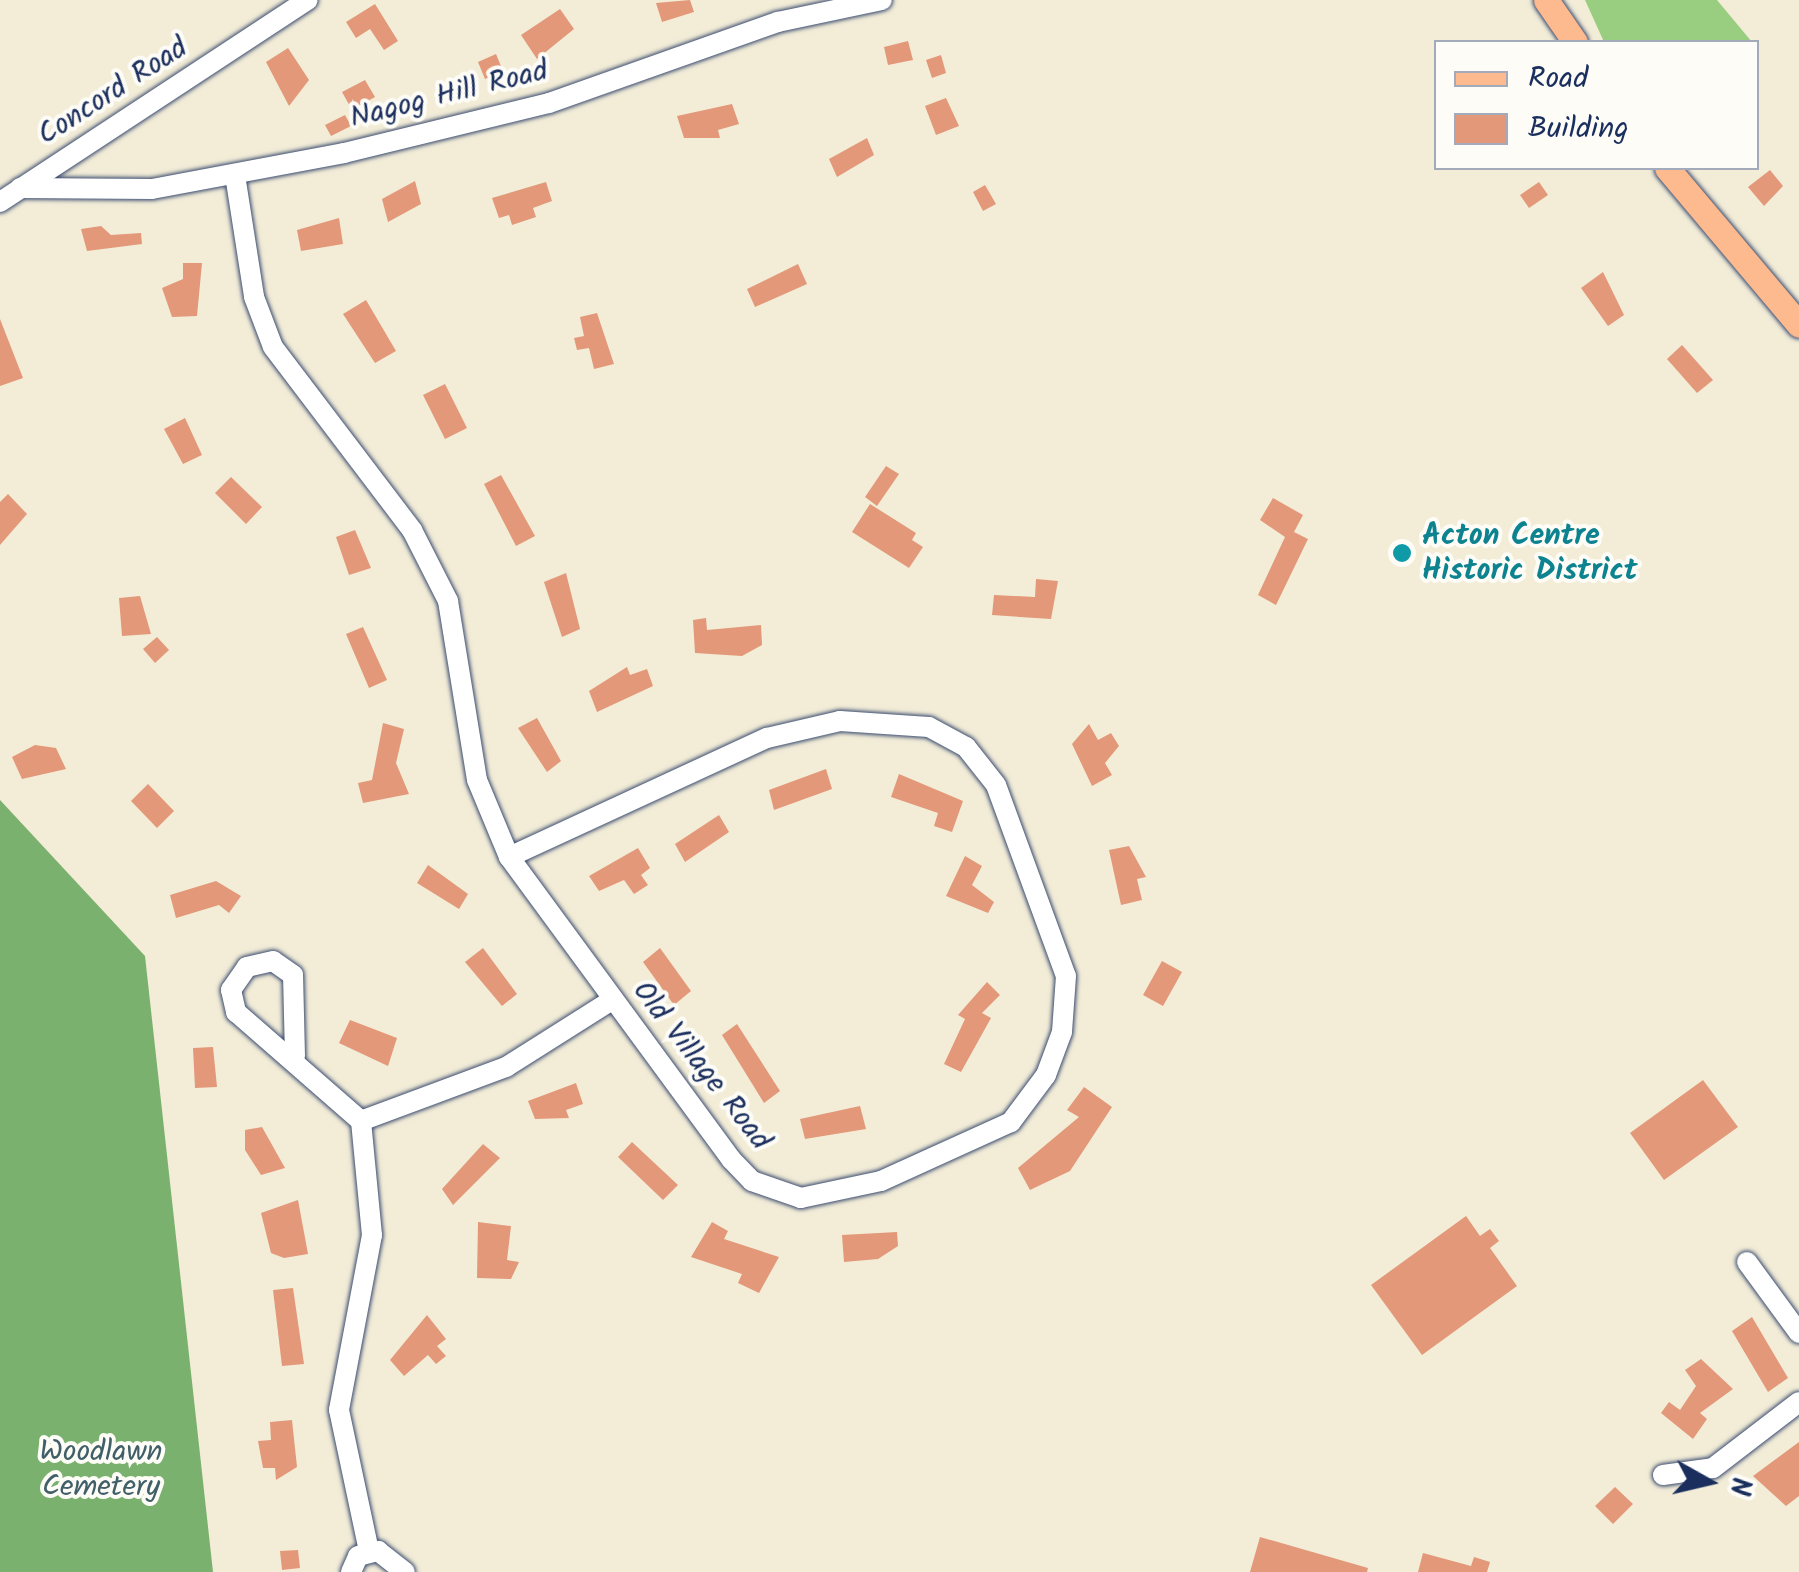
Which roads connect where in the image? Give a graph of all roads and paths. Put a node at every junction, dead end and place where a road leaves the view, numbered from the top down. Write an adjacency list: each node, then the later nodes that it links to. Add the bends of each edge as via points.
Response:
1 (308, 0): 7 (street, Concord Road)
2 (882, 0): 6 (street, Nagog Hill Road, via 778,22 549,103)
3 (1546, 0): 4 (main road)
4 (1574, 40)
5 (1669, 170): 9 (main road)
6 (236, 175): 7 (street, Nagog Hill Road, via 82,194); 10 (street, Old Village Road, via 254,297 273,347 412,530 448,600 477,780)
7 (20, 188): 8 (street, Concord Road)
8 (0, 202)
9 (1799, 326)
10 (510, 857): 11 (street, Old Village Road); 11 (street, Old Village Road, via 766,738 840,722 928,727 966,747 996,784 1066,976 1051,1061 1011,1122 836,1197 800,1198 752,1181)
11 (612, 1000): 13 (street, via 506,1068)
12 (295, 1056): 12 (street, via 293,975 273,962 247,967 231,990 233,1007); 13 (street)
13 (361, 1121): 18 (street, via 372,1235 339,1410)
14 (1747, 1262): 15 (street)
15 (1799, 1333)
16 (1799, 1402): 17 (street, via 1713,1468)
17 (1662, 1475)
18 (369, 1551): 19 (street); 20 (street, via 390,1555)
19 (350, 1572)
20 (405, 1572)

